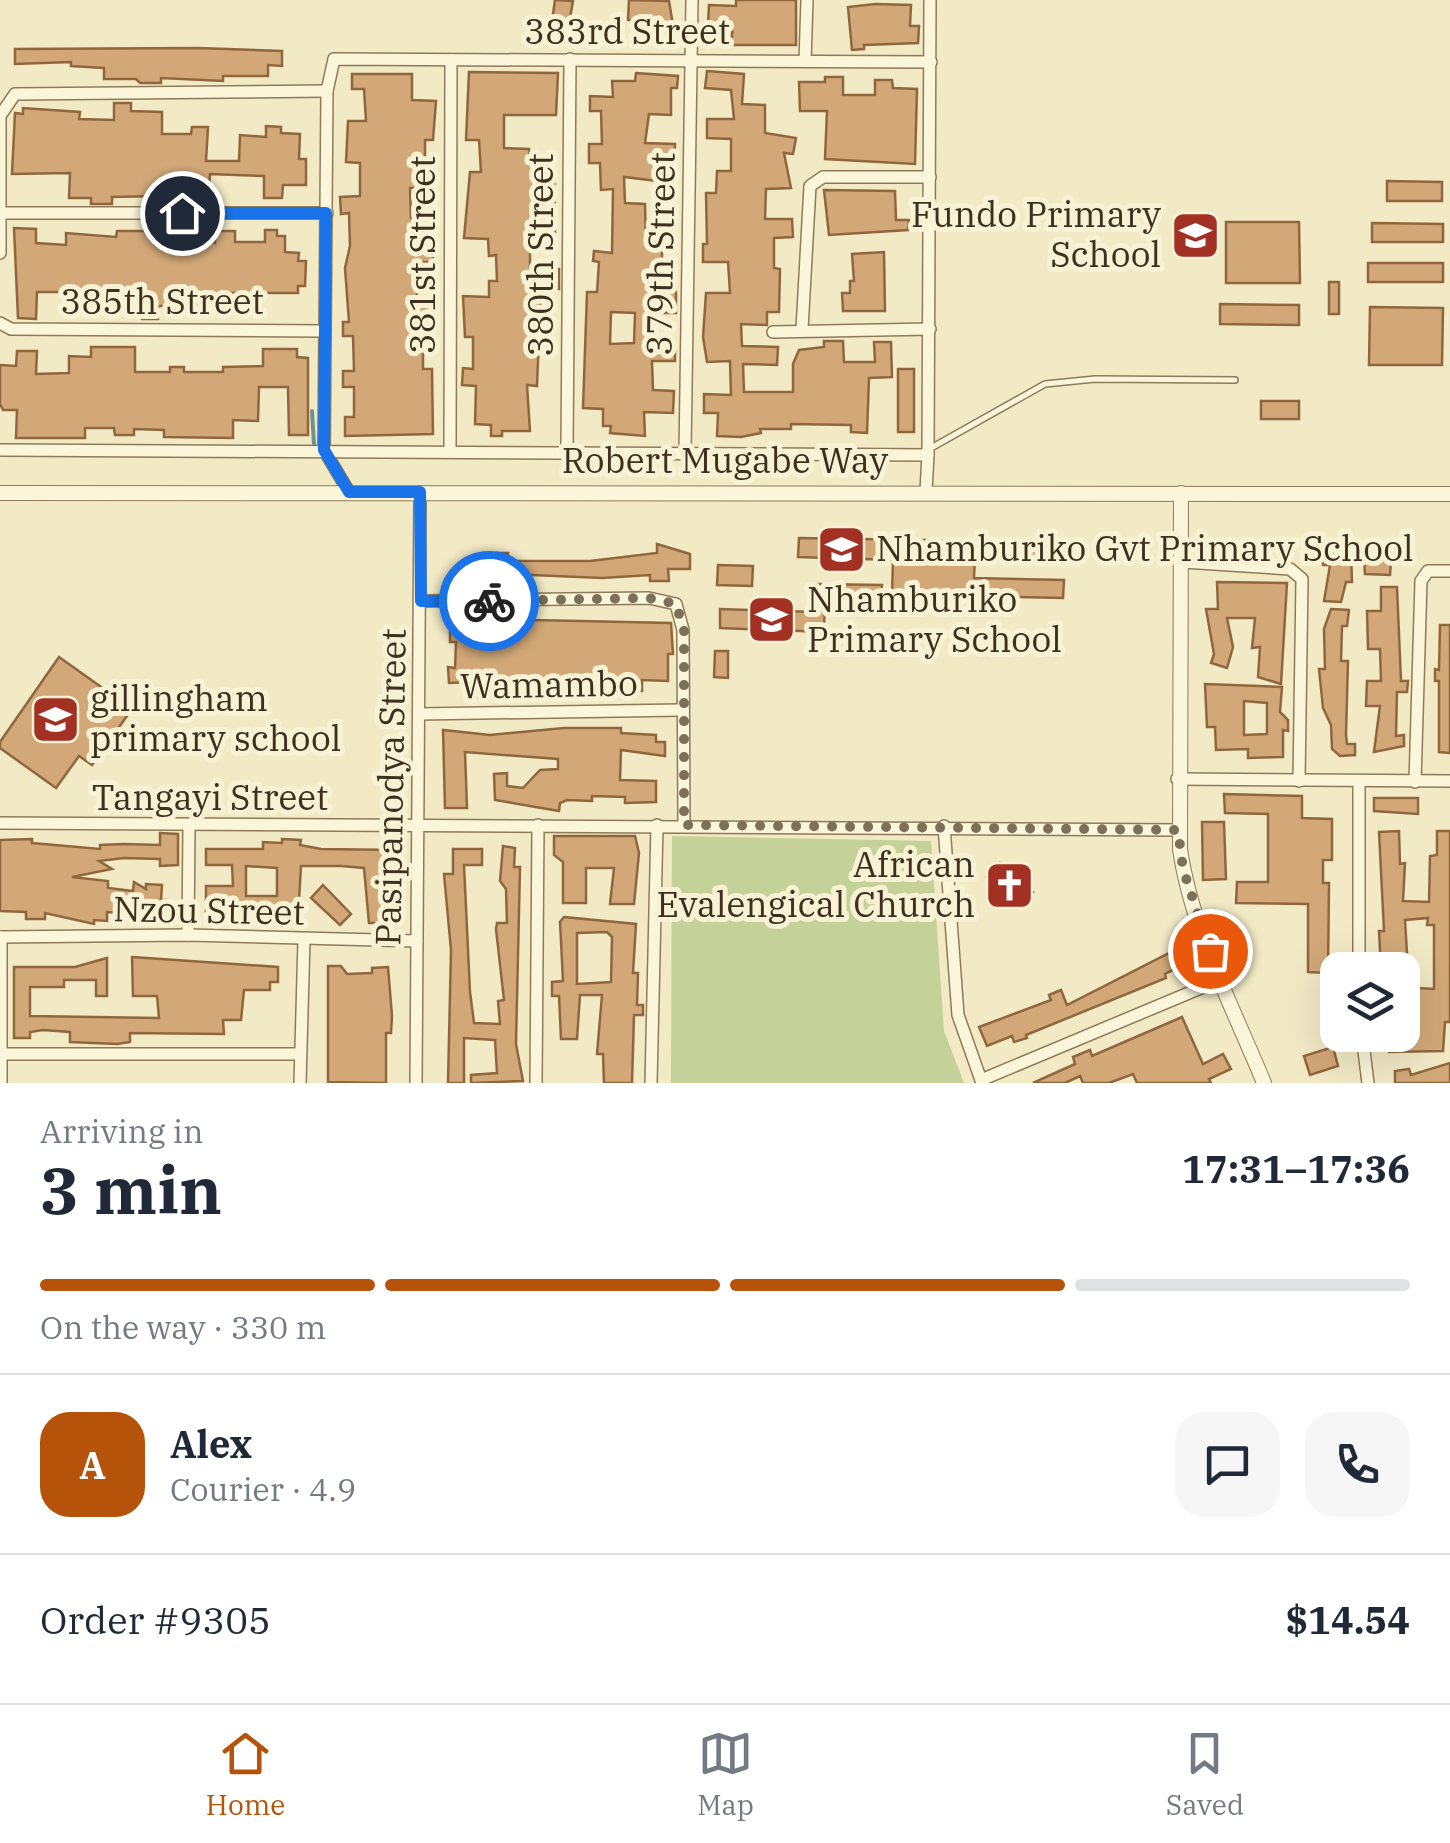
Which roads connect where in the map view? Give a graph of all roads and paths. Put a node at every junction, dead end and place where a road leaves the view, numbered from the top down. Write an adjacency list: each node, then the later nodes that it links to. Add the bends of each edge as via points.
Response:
1 (692, 0): 4 (street, 379th Street)
2 (807, 0): 7 (street)
3 (930, 0): 8 (street)
4 (692, 57): 5 (street, 383rd Street); 7 (street, 383rd Street); 24 (street, 379th Street)
5 (570, 59): 6 (street, 383rd Street); 23 (street, 380th Street)
6 (452, 60): 9 (street, 383rd Street, via 340,57 330,68); 22 (street, 381st Street)
7 (805, 61): 8 (street, 383rd Street)
8 (931, 62): 10 (street)
9 (327, 91): 11 (street, via 15,94 0,116); 12 (street)
10 (930, 177): 15 (street); 16 (street, via 822,177 810,186)
11 (1, 213): 12 (street); 13 (street)
12 (326, 213): 17 (street)
13 (0, 253)
14 (0, 323): 17 (street, 385th Street)
15 (930, 328): 16 (street); 25 (street)
16 (802, 329): 18 (street)
17 (325, 331): 21 (street)
18 (774, 332)
19 (1235, 380): 25 (lane, via 1044,384)
20 (0, 450): 21 (street)
21 (324, 450): 22 (street); 27 (street)
22 (450, 450): 23 (street)
23 (567, 452): 24 (street)
24 (685, 452): 25 (street)
25 (928, 452): 26 (street)
26 (926, 491): 28 (street, Robert Mugabe Way); 30 (street, Robert Mugabe Way)
27 (349, 492): 28 (street, Robert Mugabe Way); 29 (street, Robert Mugabe Way)
28 (420, 492): 34 (street, Pasipanodya Street)
29 (0, 493)
30 (1181, 493): 31 (street, Robert Mugabe Way); 32 (street)
31 (1450, 494)
32 (1182, 562): 37 (street); 38 (street, via 1290,569 1302,579)
33 (1450, 571): 40 (street, via 1428,571 1421,580)
34 (421, 601): 35 (street, via 649,598 676,604 684,630); 36 (street, Pasipanodya Street)
35 (680, 710): 36 (street, Wamambo); 45 (street)
36 (418, 714): 46 (street, Pasipanodya Street)
37 (1178, 779): 38 (street); 49 (street)
38 (1300, 781): 39 (street)
39 (1359, 782): 40 (street); 54 (street)
40 (1415, 782): 41 (street)
41 (1450, 782)
42 (0, 824): 48 (street, Tangayi Street)
43 (538, 825): 44 (street, Tangayi Street); 46 (street, Tangayi Street); 63 (street)
44 (657, 825): 45 (street, Tangayi Street); 64 (street)
45 (684, 825): 47 (street, Tangayi Street)
46 (419, 826): 48 (street, Tangayi Street); 53 (street, Pasipanodya Street)
47 (944, 826): 49 (street, Tangayi Street); 59 (street, via 958,1015)
48 (189, 827): 50 (street)
49 (1178, 830): 55 (street, via 1189,893)
50 (188, 935): 51 (street, Nzou Street); 52 (street, Nzou Street)
51 (0, 938): 57 (street)
52 (304, 940): 53 (street, Nzou Street); 58 (street)
53 (417, 941): 62 (street, Pasipanodya Street)
54 (1359, 952)
55 (1220, 980): 59 (street); 65 (street)
56 (1364, 1052): 66 (street)
57 (0, 1054): 58 (street); 60 (street)
58 (300, 1054): 61 (street)
59 (982, 1082)
60 (1, 1083)
61 (300, 1083)
62 (416, 1083)
63 (536, 1083)
64 (651, 1083)
65 (1263, 1083)
66 (1368, 1083)

